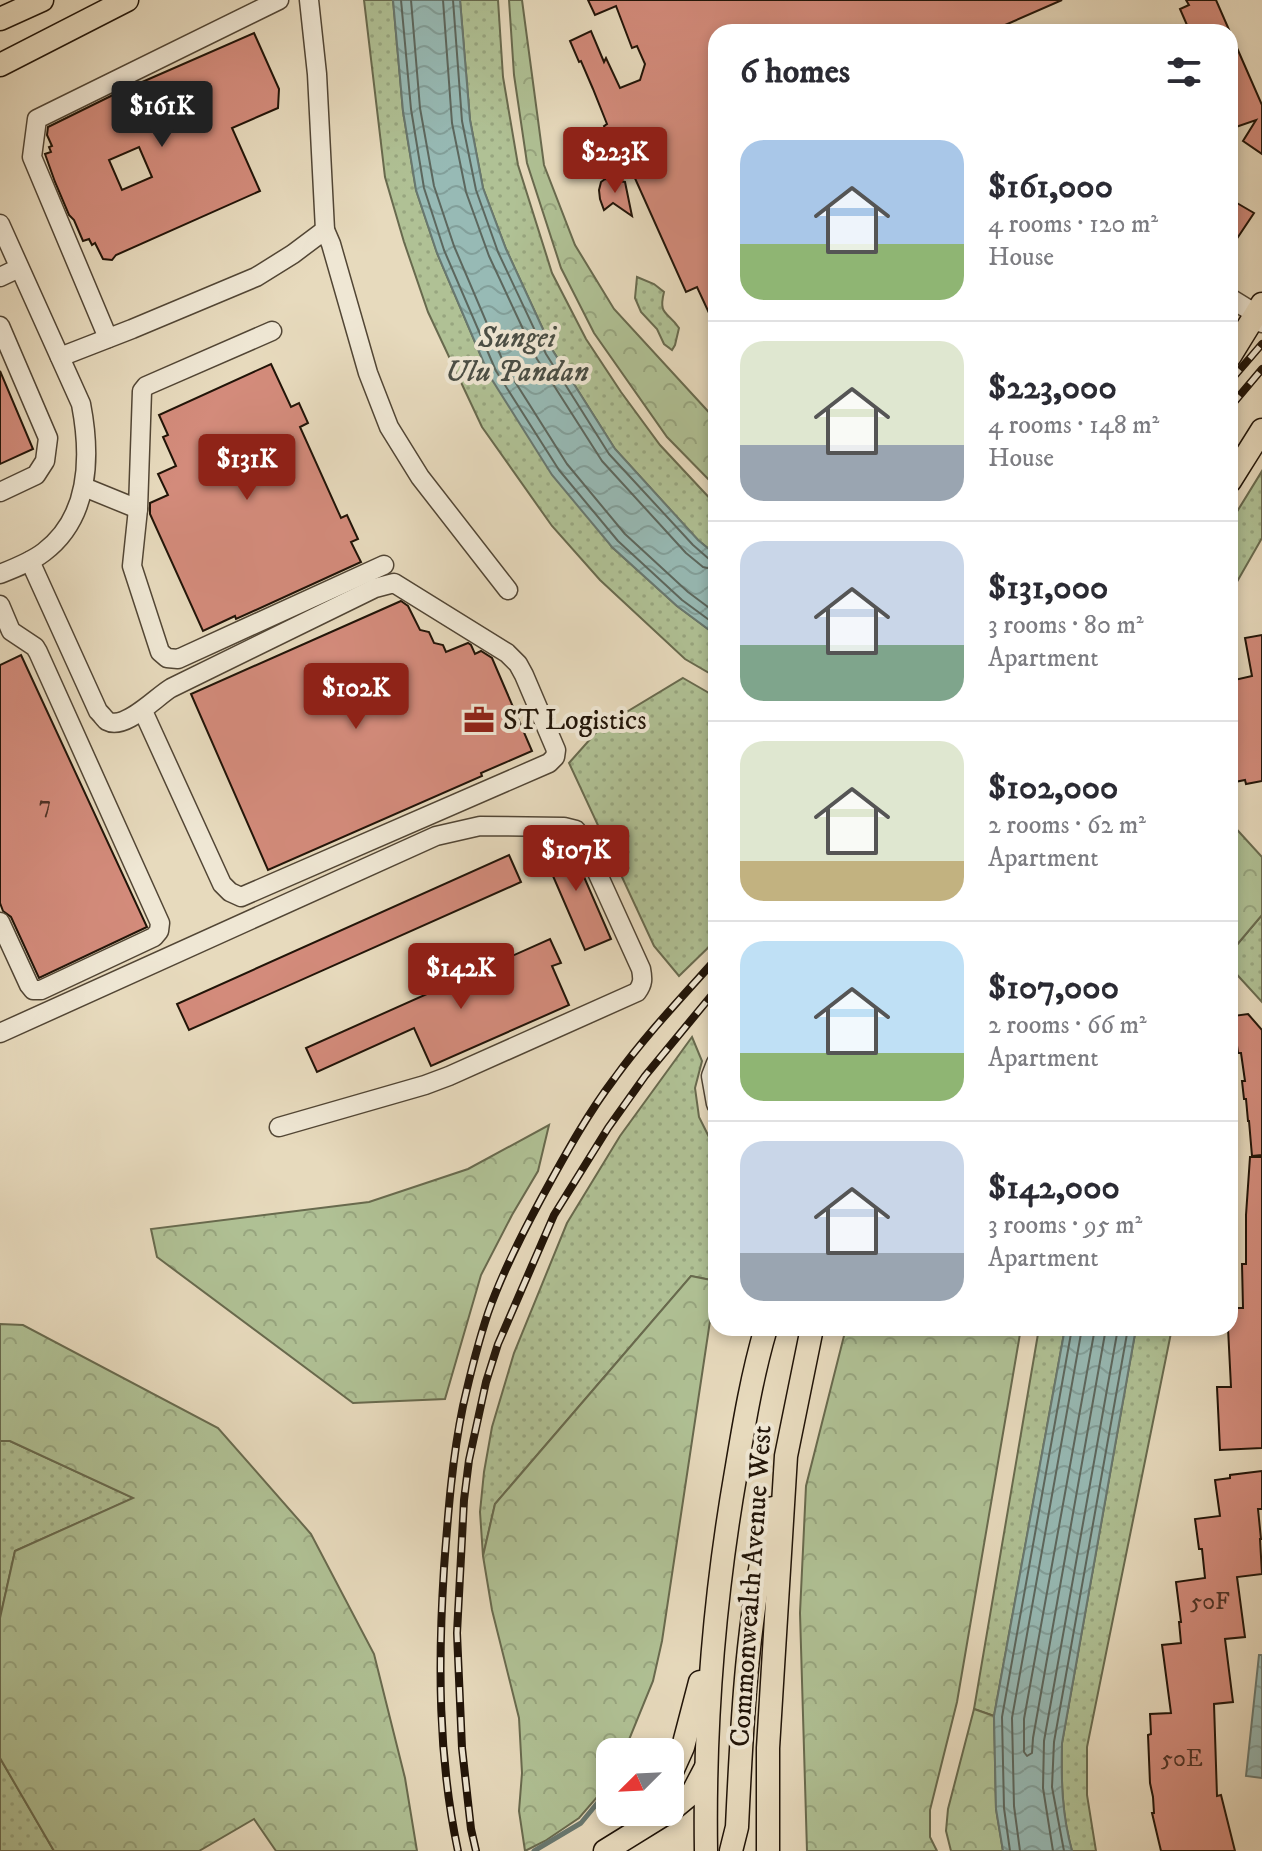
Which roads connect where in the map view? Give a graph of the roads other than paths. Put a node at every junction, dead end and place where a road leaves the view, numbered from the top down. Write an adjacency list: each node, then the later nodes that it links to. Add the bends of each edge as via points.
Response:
1 (42, 0): 5 (main road)
2 (127, 0): 6 (main road)
3 (279, 0): 15 (street, via 37,119 32,157)
4 (309, 0): 8 (street)
5 (0, 19)
6 (0, 65)
7 (0, 224): 9 (street)
8 (325, 230): 15 (street, via 256,277); 26 (street, via 389,427 420,477)
9 (19, 268): 10 (street); 17 (street)
10 (0, 277)
11 (1238, 302): 12 (street)
12 (1260, 313): 16 (main road)
13 (0, 326): 21 (street, via 48,438 45,461 36,475)
14 (272, 331): 22 (street, via 143,389)
15 (108, 338): 17 (street)
16 (1238, 345)
17 (60, 357): 20 (street, via 81,404 87,459)
18 (1262, 430): 19 (main road)
19 (1238, 468)
20 (84, 487): 22 (street); 23 (street, via 59,537)
21 (0, 492)
22 (138, 509): 24 (street, via 133,573 160,652 167,658 178,659)
23 (30, 561): 25 (street); 29 (street, via 98,711 111,723)
24 (384, 565)
25 (0, 574)
26 (508, 590)
27 (0, 605): 28 (street)
28 (6, 633): 30 (street, via 38,652 160,923 154,937 33,990)
29 (143, 711): 29 (street, via 171,688 394,583 518,664 556,750 549,763 241,897 222,884)
30 (0, 922)
31 (0, 1033): 32 (street, via 436,836 480,826 576,830 641,969 637,992 449,1076)
32 (279, 1127)
33 (764, 1336): 36 (main road, Commonwealth Avenue West, via 743,1431)
34 (810, 1336): 35 (main road, Commonwealth Avenue West)
35 (786, 1456): 45 (main road, via 762,1550); 46 (main road, Commonwealth Avenue West, via 768,1748)
36 (714, 1626): 37 (main road); 38 (main road, Commonwealth Avenue West)
37 (684, 1743)
38 (707, 1765): 39 (main road); 44 (main road, Commonwealth Avenue West)
39 (684, 1799)
40 (629, 1826): 42 (main road)
41 (645, 1826): 43 (main road)
42 (597, 1851)
43 (605, 1851)
44 (706, 1851)
45 (731, 1851)
46 (768, 1851)

